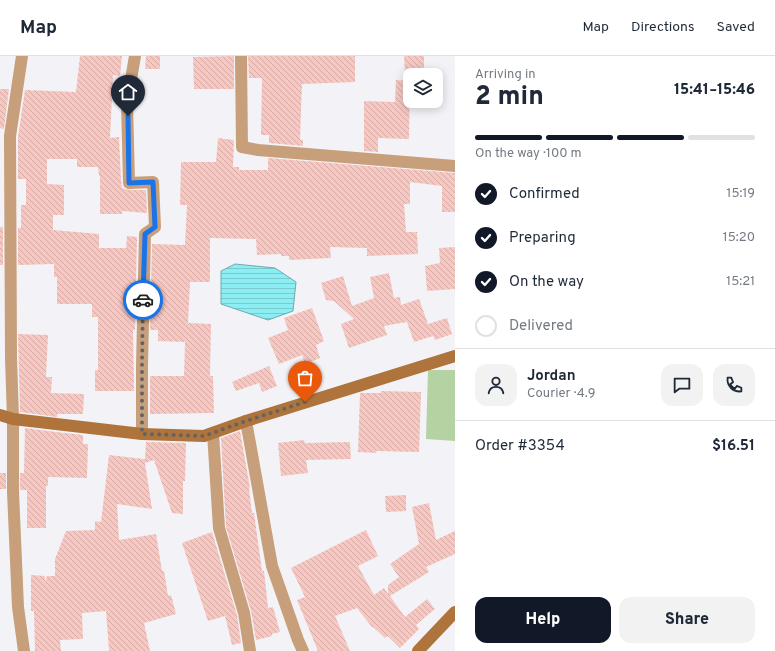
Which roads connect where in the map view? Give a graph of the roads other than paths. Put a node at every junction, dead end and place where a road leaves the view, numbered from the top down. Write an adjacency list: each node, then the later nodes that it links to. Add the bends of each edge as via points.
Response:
1 (22, 56): 7 (street, via 10,136)
2 (135, 56): 10 (street, via 127,103 129,183 153,182 155,227 145,234)
3 (241, 56): 4 (street, via 242,147)
4 (455, 166)
5 (455, 356): 8 (street)
6 (0, 416): 7 (street)
7 (13, 419): 10 (street); 12 (street, via 12,492 18,607)
8 (246, 421): 9 (street); 14 (street, via 272,566)
9 (213, 433): 10 (street, via 204,436); 13 (street, via 218,528 244,613)
10 (142, 434)
11 (455, 612): 15 (street)
12 (24, 651)
13 (250, 651)
14 (303, 651)
15 (418, 651)

